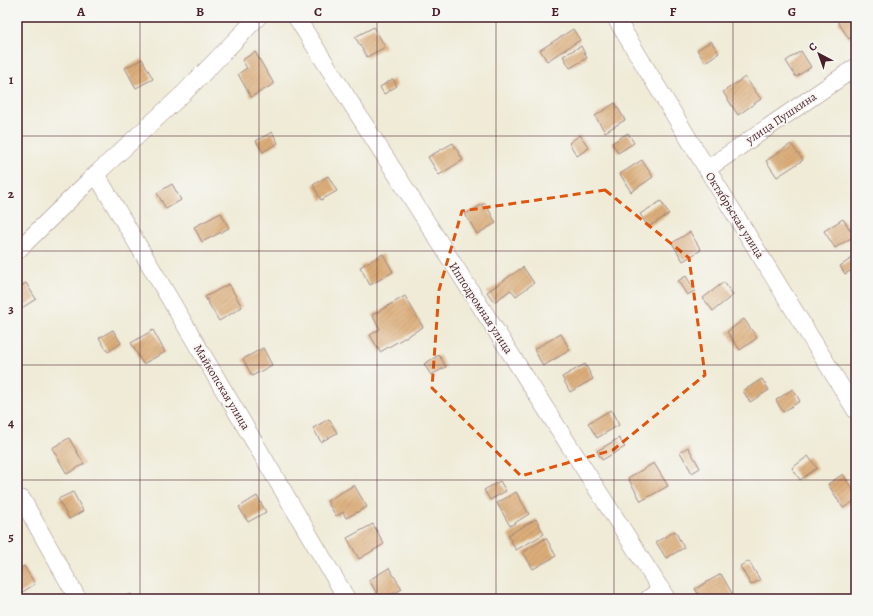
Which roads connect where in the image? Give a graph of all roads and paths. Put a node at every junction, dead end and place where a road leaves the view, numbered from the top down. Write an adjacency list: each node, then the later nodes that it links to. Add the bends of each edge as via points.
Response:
1 (258, 17): 6 (street, via 183,94)
2 (296, 17): 10 (street, Ипподромная улица)
3 (615, 17): 5 (street, Октябрьская улица)
4 (856, 67): 5 (street, улица Пушкина)
5 (707, 170): 8 (street, Октябрьская улица)
6 (96, 174): 7 (street); 12 (street, Майкопская улица)
7 (17, 252)
8 (856, 411)
9 (22, 499): 11 (street)
10 (658, 596)
11 (78, 599)
12 (347, 599)

